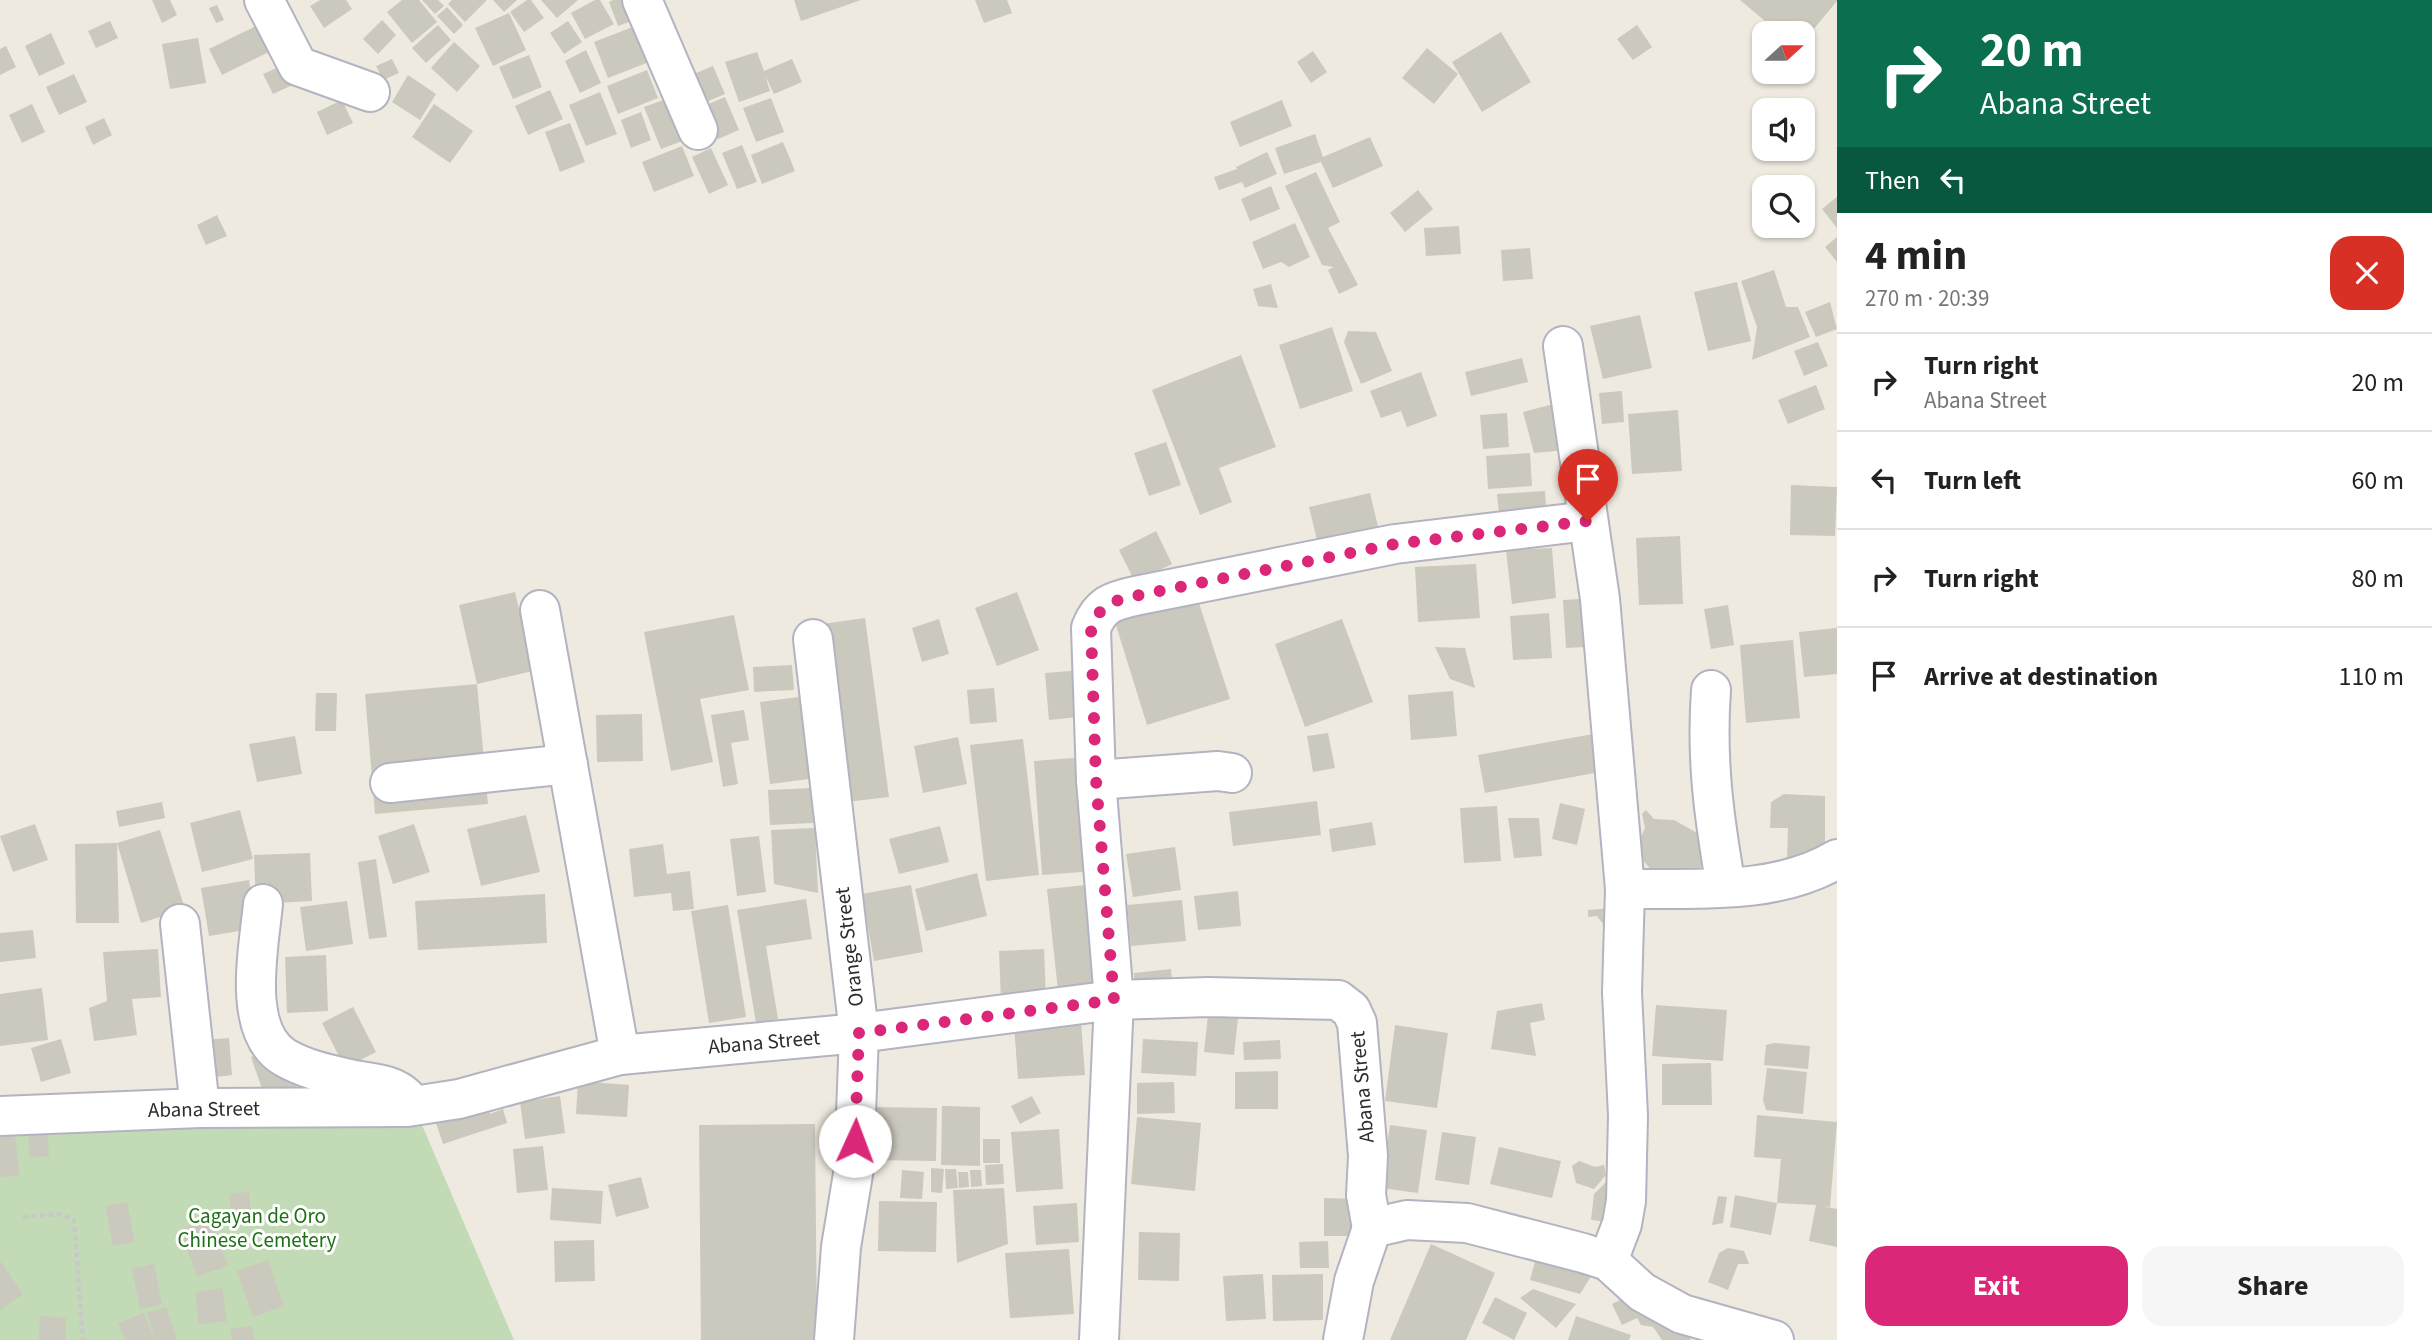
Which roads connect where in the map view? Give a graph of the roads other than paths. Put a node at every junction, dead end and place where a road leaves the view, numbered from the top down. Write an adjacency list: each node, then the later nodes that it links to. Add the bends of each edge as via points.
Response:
1 (264, 0): 3 (street, via 298,66)
2 (642, 0): 4 (street)
3 (370, 92)
4 (698, 130)
5 (1563, 346): 6 (street)
6 (1588, 521): 12 (street, via 1395,544 1110,602 1097,612 1091,628); 16 (street, via 1600,599)
7 (540, 610): 10 (street)
8 (813, 639): 20 (street, Orange Street)
9 (1711, 690): 15 (street, via 1707,744)
10 (568, 764): 13 (street); 21 (street)
11 (1232, 773): 12 (street)
12 (1096, 780): 19 (street)
13 (390, 783)
14 (1837, 859): 15 (street, via 1811,874 1776,883)
15 (1726, 887): 16 (street)
16 (1625, 889): 26 (street, via 1626,1201)
17 (262, 904): 22 (street, via 256,988 269,1044 284,1057 320,1072 388,1086)
18 (180, 924): 23 (street)
19 (1114, 1000): 20 (street, Abana Street); 25 (street, Abana Street, via 1338,1000 1351,1010 1357,1023 1368,1156 1366,1195); 28 (street)
20 (859, 1033): 21 (street, Abana Street); 27 (street, Orange Street, via 854,1168 841,1247)
21 (620, 1055): 22 (street, Abana Street, via 459,1099)
22 (415, 1106): 23 (street, Abana Street)
23 (200, 1108): 24 (street, Abana Street)
24 (0, 1116)
25 (1372, 1227): 26 (street, via 1407,1220 1466,1223); 29 (street, via 1354,1281)
26 (1608, 1261): 30 (street, via 1642,1292 1682,1314)
27 (834, 1340)
28 (1099, 1340)
29 (1343, 1340)
30 (1774, 1340)

